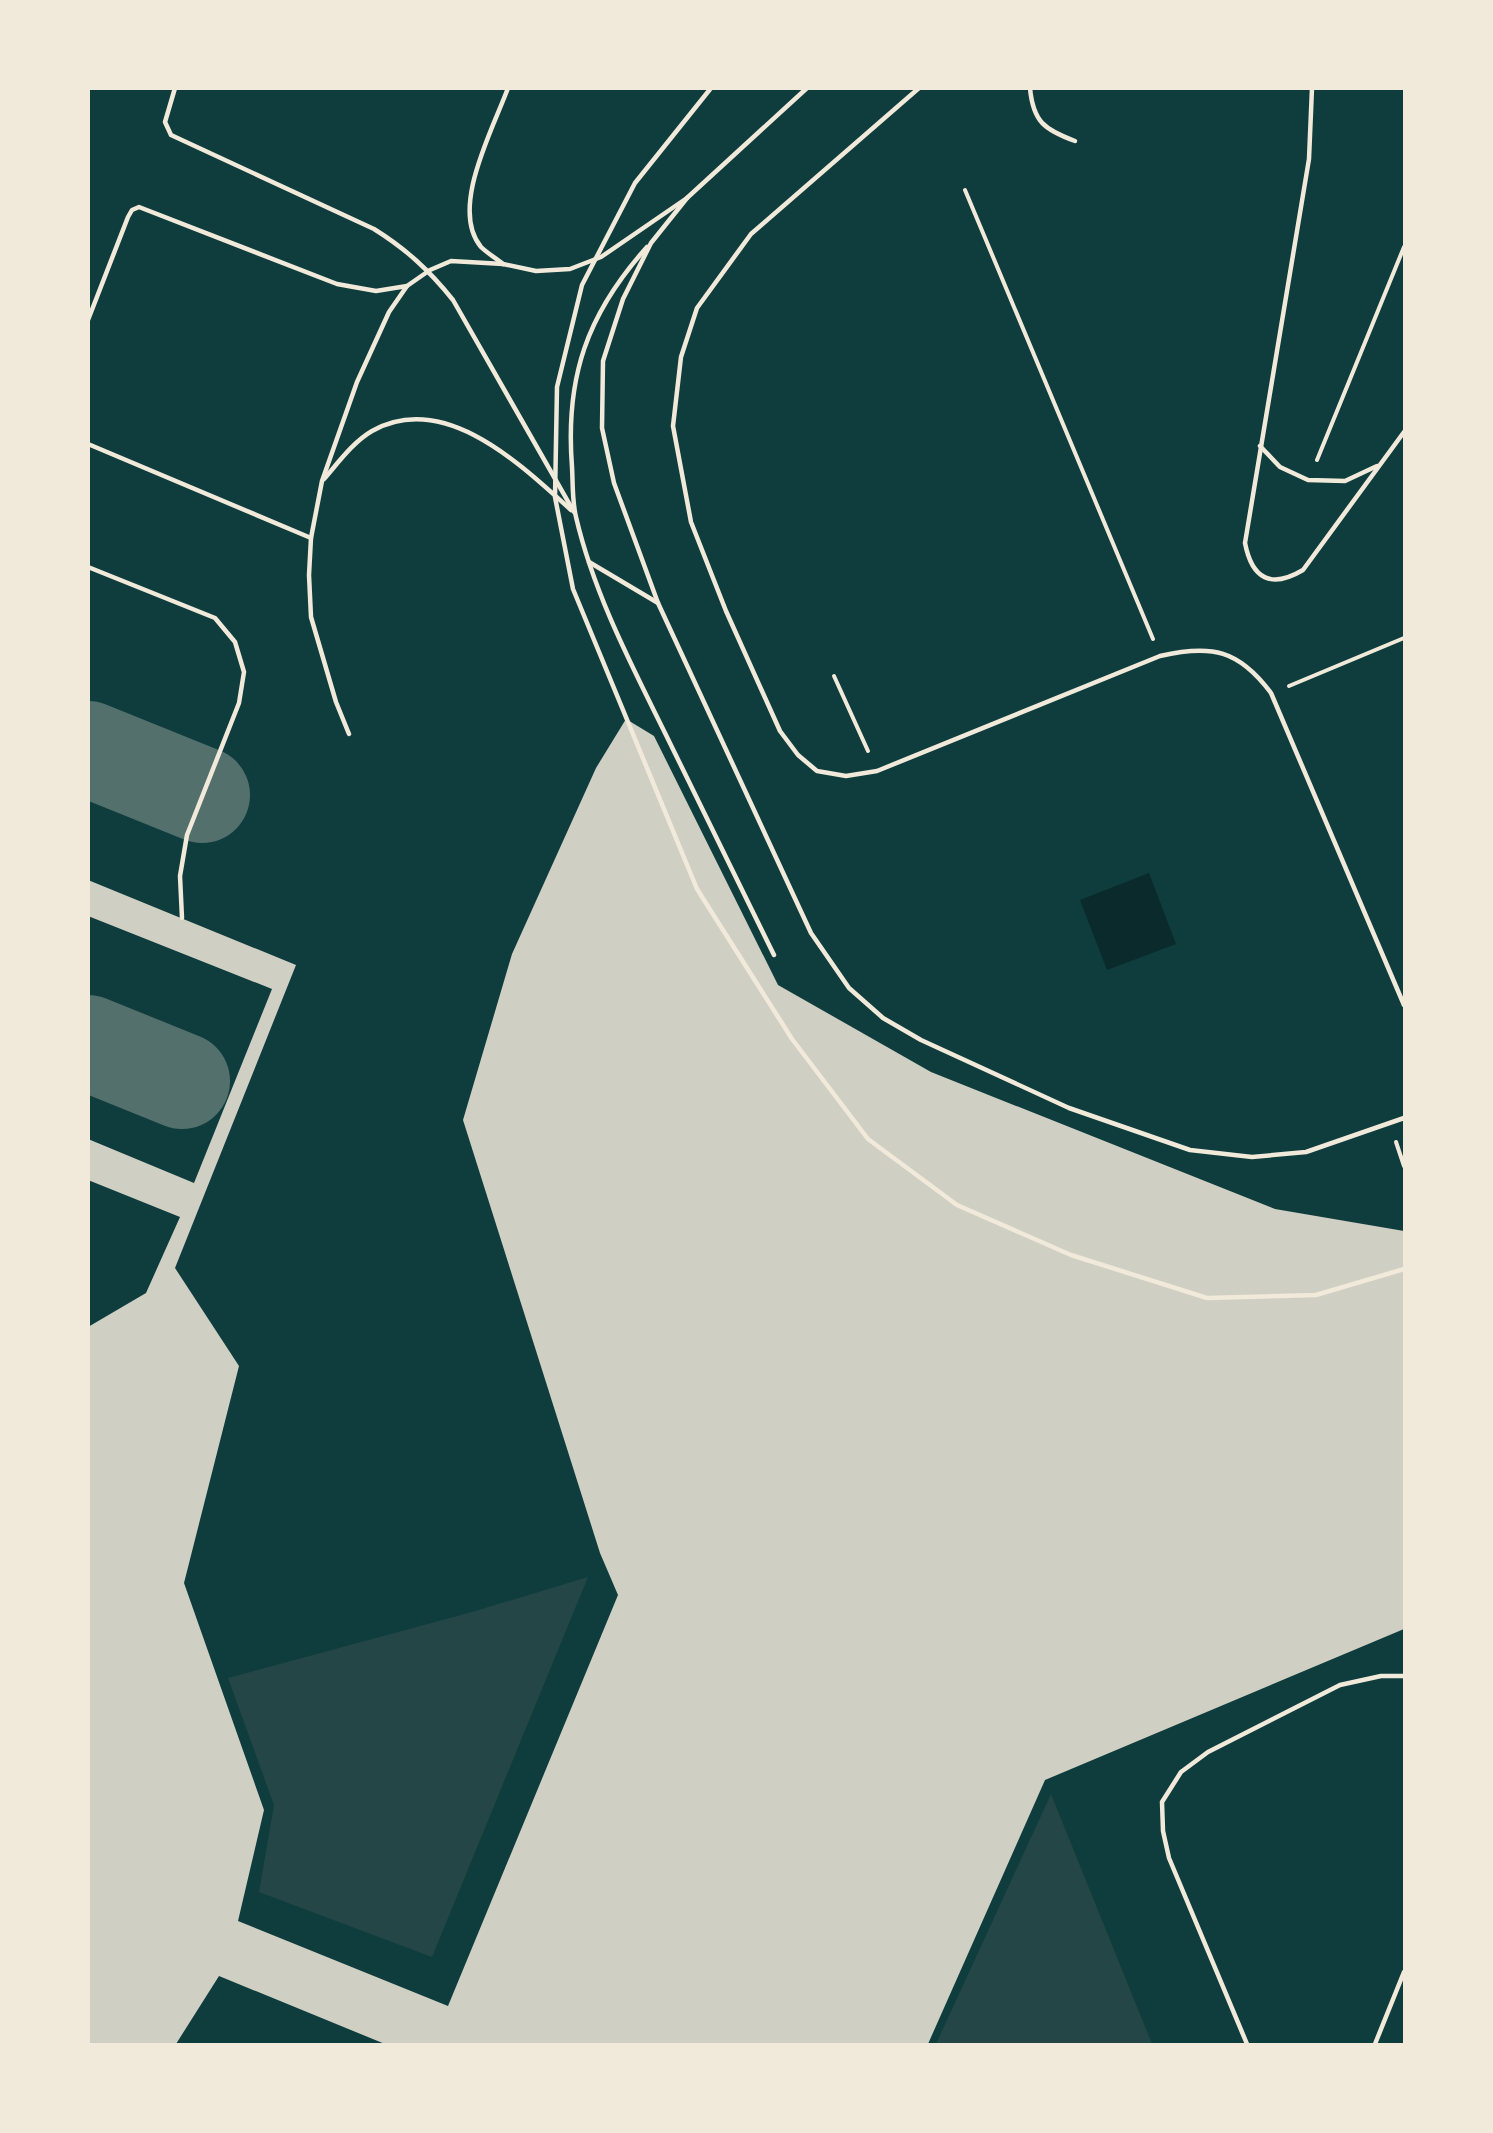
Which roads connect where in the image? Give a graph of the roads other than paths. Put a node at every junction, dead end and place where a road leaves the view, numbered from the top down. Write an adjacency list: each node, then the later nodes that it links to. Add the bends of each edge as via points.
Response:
1 (175, 88): 12 (lane, via 165,122 171,135 343,214 403,248)
2 (508, 88): 11 (lane, via 470,192 469,220 481,246)
3 (807, 88): 9 (lane)
4 (919, 88): 28 (lane, via 751,234 697,308 681,357 673,426 692,522 726,611 780,730 798,755 818,771 846,776 877,771 1160,656 1191,649 1223,653 1255,671 1271,693)
5 (1030, 88): 8 (lane, via 1032,109 1049,132)
6 (1312, 88): 17 (lane, via 1309,159)
7 (709, 90): 30 (lane, via 635,183 582,285 557,387 555,497 573,589 697,889 792,1039 868,1139 957,1205 1071,1255 1207,1298 1316,1294)
8 (1075, 141)
9 (687, 198): 10 (lane); 11 (lane, via 601,256 570,268 536,271)
10 (651, 243): 20 (lane, via 626,271 601,309 581,355 572,395); 24 (lane, via 623,299 603,361 602,428 614,483)
11 (503, 264): 12 (lane, via 451,261)
12 (430, 270): 13 (lane); 20 (lane, via 453,300)
13 (407, 286): 14 (lane, via 376,291 357,289 146,208 132,210); 19 (lane, via 389,312 357,382)
14 (88, 320)
15 (1404, 432): 18 (lane)
16 (88, 444): 21 (lane)
17 (1260, 446): 18 (lane, via 1281,467 1308,480 1345,481); 18 (lane, via 1245,543 1249,564 1266,578 1287,579 1303,570)
18 (1380, 465)
19 (322, 482): 20 (lane, via 372,431 396,422 425,420 485,439 514,459); 21 (lane)
20 (575, 514): 22 (lane)
21 (311, 538): 25 (lane, via 311,616 321,657)
22 (589, 562): 24 (lane); 27 (lane, via 616,634)
23 (88, 567): 26 (lane, via 215,618 235,642 244,672 239,703 187,835 180,876)
24 (658, 603): 29 (lane, via 811,933 849,988 884,1018 921,1040 1069,1108 1190,1150 1252,1157 1306,1152)
25 (349, 734)
26 (182, 918)
27 (774, 955)
28 (1404, 1005)
29 (1404, 1118)
30 (1404, 1269)
31 (1404, 1676): 33 (lane, via 1381,1676 1340,1685 1208,1752 1181,1772 1162,1802 1162,1831 1169,1858)
32 (1404, 1972): 34 (lane)
33 (1247, 2044)
34 (1375, 2044)

